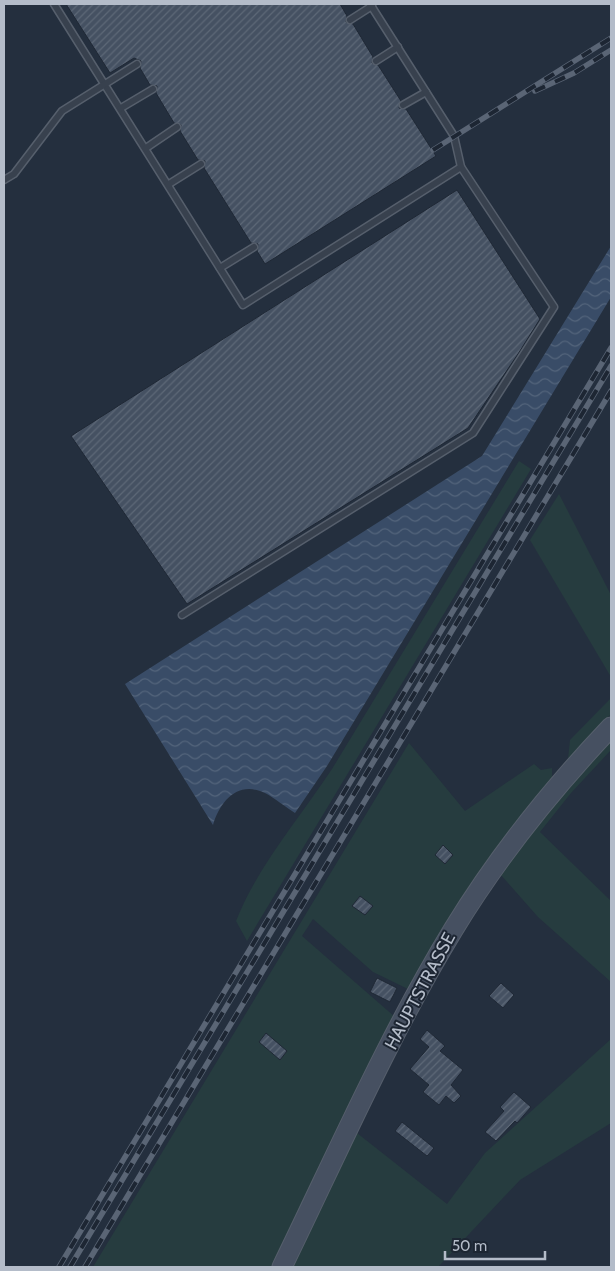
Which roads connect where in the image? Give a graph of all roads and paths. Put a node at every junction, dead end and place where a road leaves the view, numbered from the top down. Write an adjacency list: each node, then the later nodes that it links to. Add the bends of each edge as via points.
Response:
1 (54, 4): 7 (lane)
2 (371, 5): 3 (lane); 4 (lane)
3 (350, 20)
4 (398, 47): 5 (lane); 9 (lane)
5 (376, 61)
6 (137, 64): 7 (lane)
7 (105, 83): 11 (lane); 16 (lane, via 62,112 14,174)
8 (153, 89): 11 (lane)
9 (426, 92): 10 (lane); 15 (lane, via 454,136)
10 (403, 105)
11 (121, 108): 13 (lane)
12 (177, 128): 13 (lane)
13 (146, 148): 17 (lane)
14 (201, 164): 17 (lane)
15 (461, 167): 19 (lane, via 242,305); 20 (lane, via 554,307 473,433)
16 (4, 180)
17 (169, 184): 19 (lane)
18 (254, 247): 19 (lane)
19 (220, 268)
20 (182, 615)
21 (611, 727): 22 (main road, HAUPTSTRASSE, via 568,772 497,863 454,928 414,998)
22 (282, 1267)

